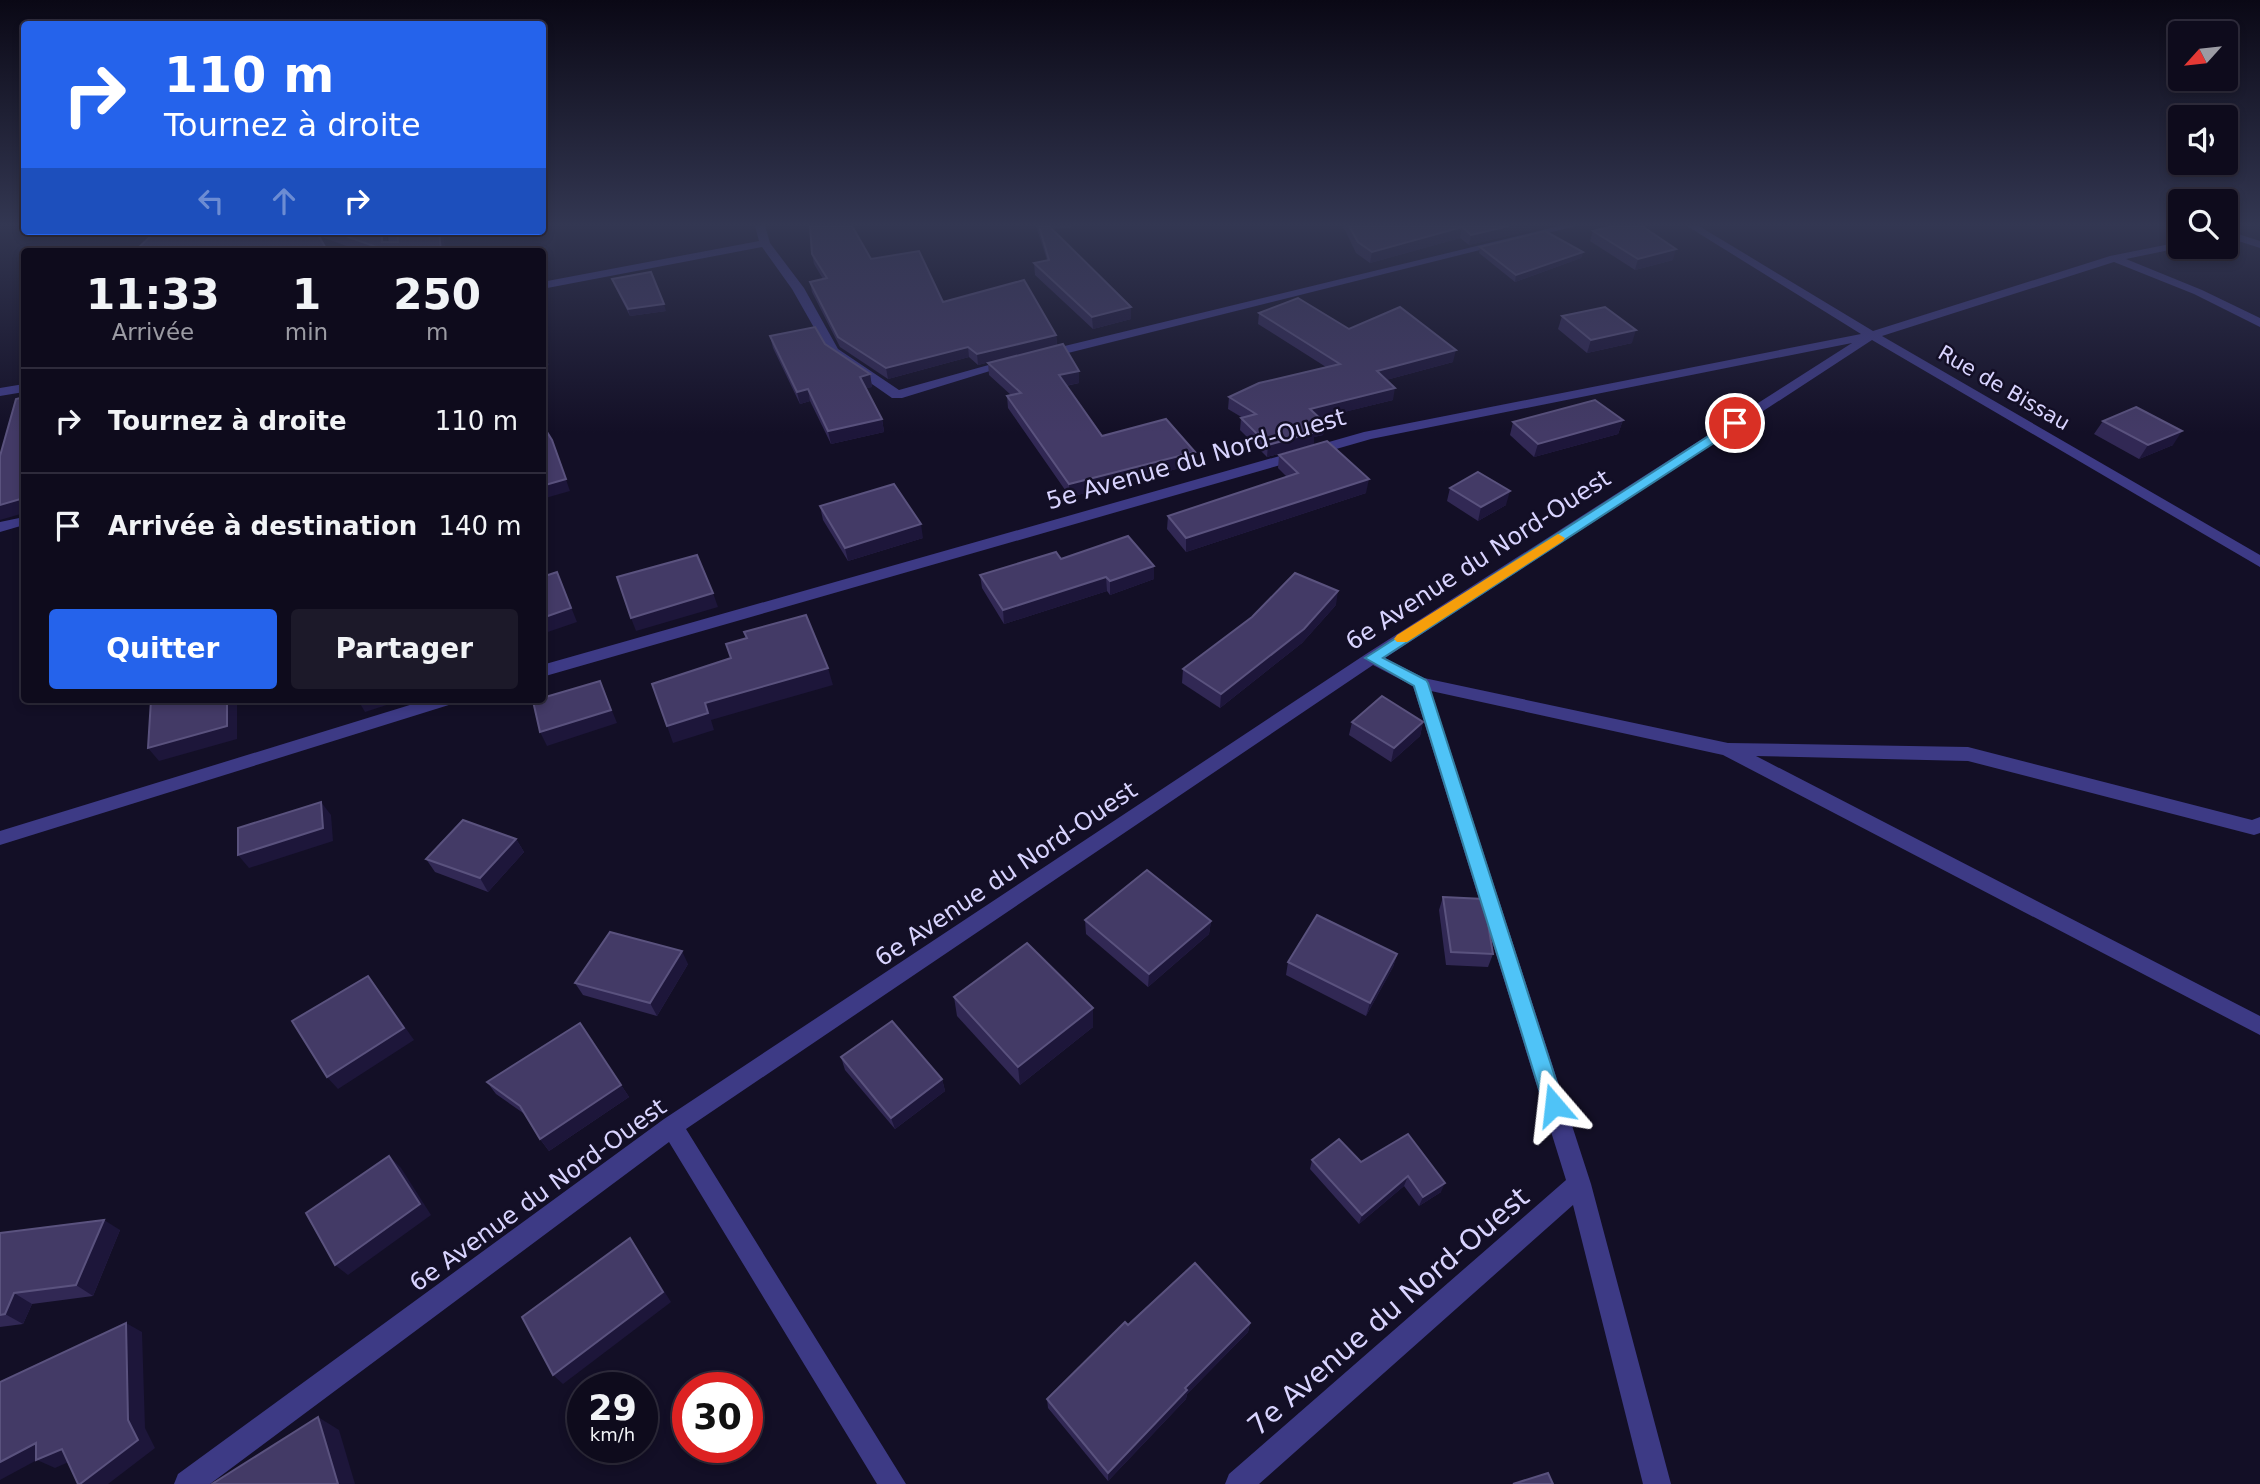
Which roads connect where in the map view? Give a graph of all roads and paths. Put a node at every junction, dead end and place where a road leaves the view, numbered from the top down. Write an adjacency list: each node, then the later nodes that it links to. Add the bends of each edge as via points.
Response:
1 (802, 295): 2 (street, via 833,351 897,395)
2 (1288, 295)
3 (1806, 295): 7 (street, Rue de Bissau)
4 (1996, 295): 7 (street)
5 (2205, 295): 6 (street)
6 (2260, 323)
7 (1872, 335): 12 (street, Rue de Bissau); 13 (street, 6e Avenue du Nord-Ouest); 14 (street, 5e Avenue du Nord-Ouest, via 1369,435)
8 (21, 389): 9 (street)
9 (0, 393)
10 (21, 522): 11 (street)
11 (0, 527)
12 (2260, 562)
13 (1372, 658): 15 (street); 21 (street, 6e Avenue du Nord-Ouest)
14 (546, 670)
15 (1420, 683): 17 (street); 22 (street)
16 (436, 703): 19 (street)
17 (1727, 749): 18 (street, via 1968,754 2254,828); 20 (street)
18 (2260, 824)
19 (0, 838)
20 (2260, 1026)
21 (672, 1126): 23 (street, 6e Avenue du Nord-Ouest); 24 (street)
22 (1579, 1184): 25 (street, 7e Avenue du Nord-Ouest); 26 (street)
23 (188, 1484)
24 (892, 1484)
25 (1239, 1484)
26 (1657, 1484)

